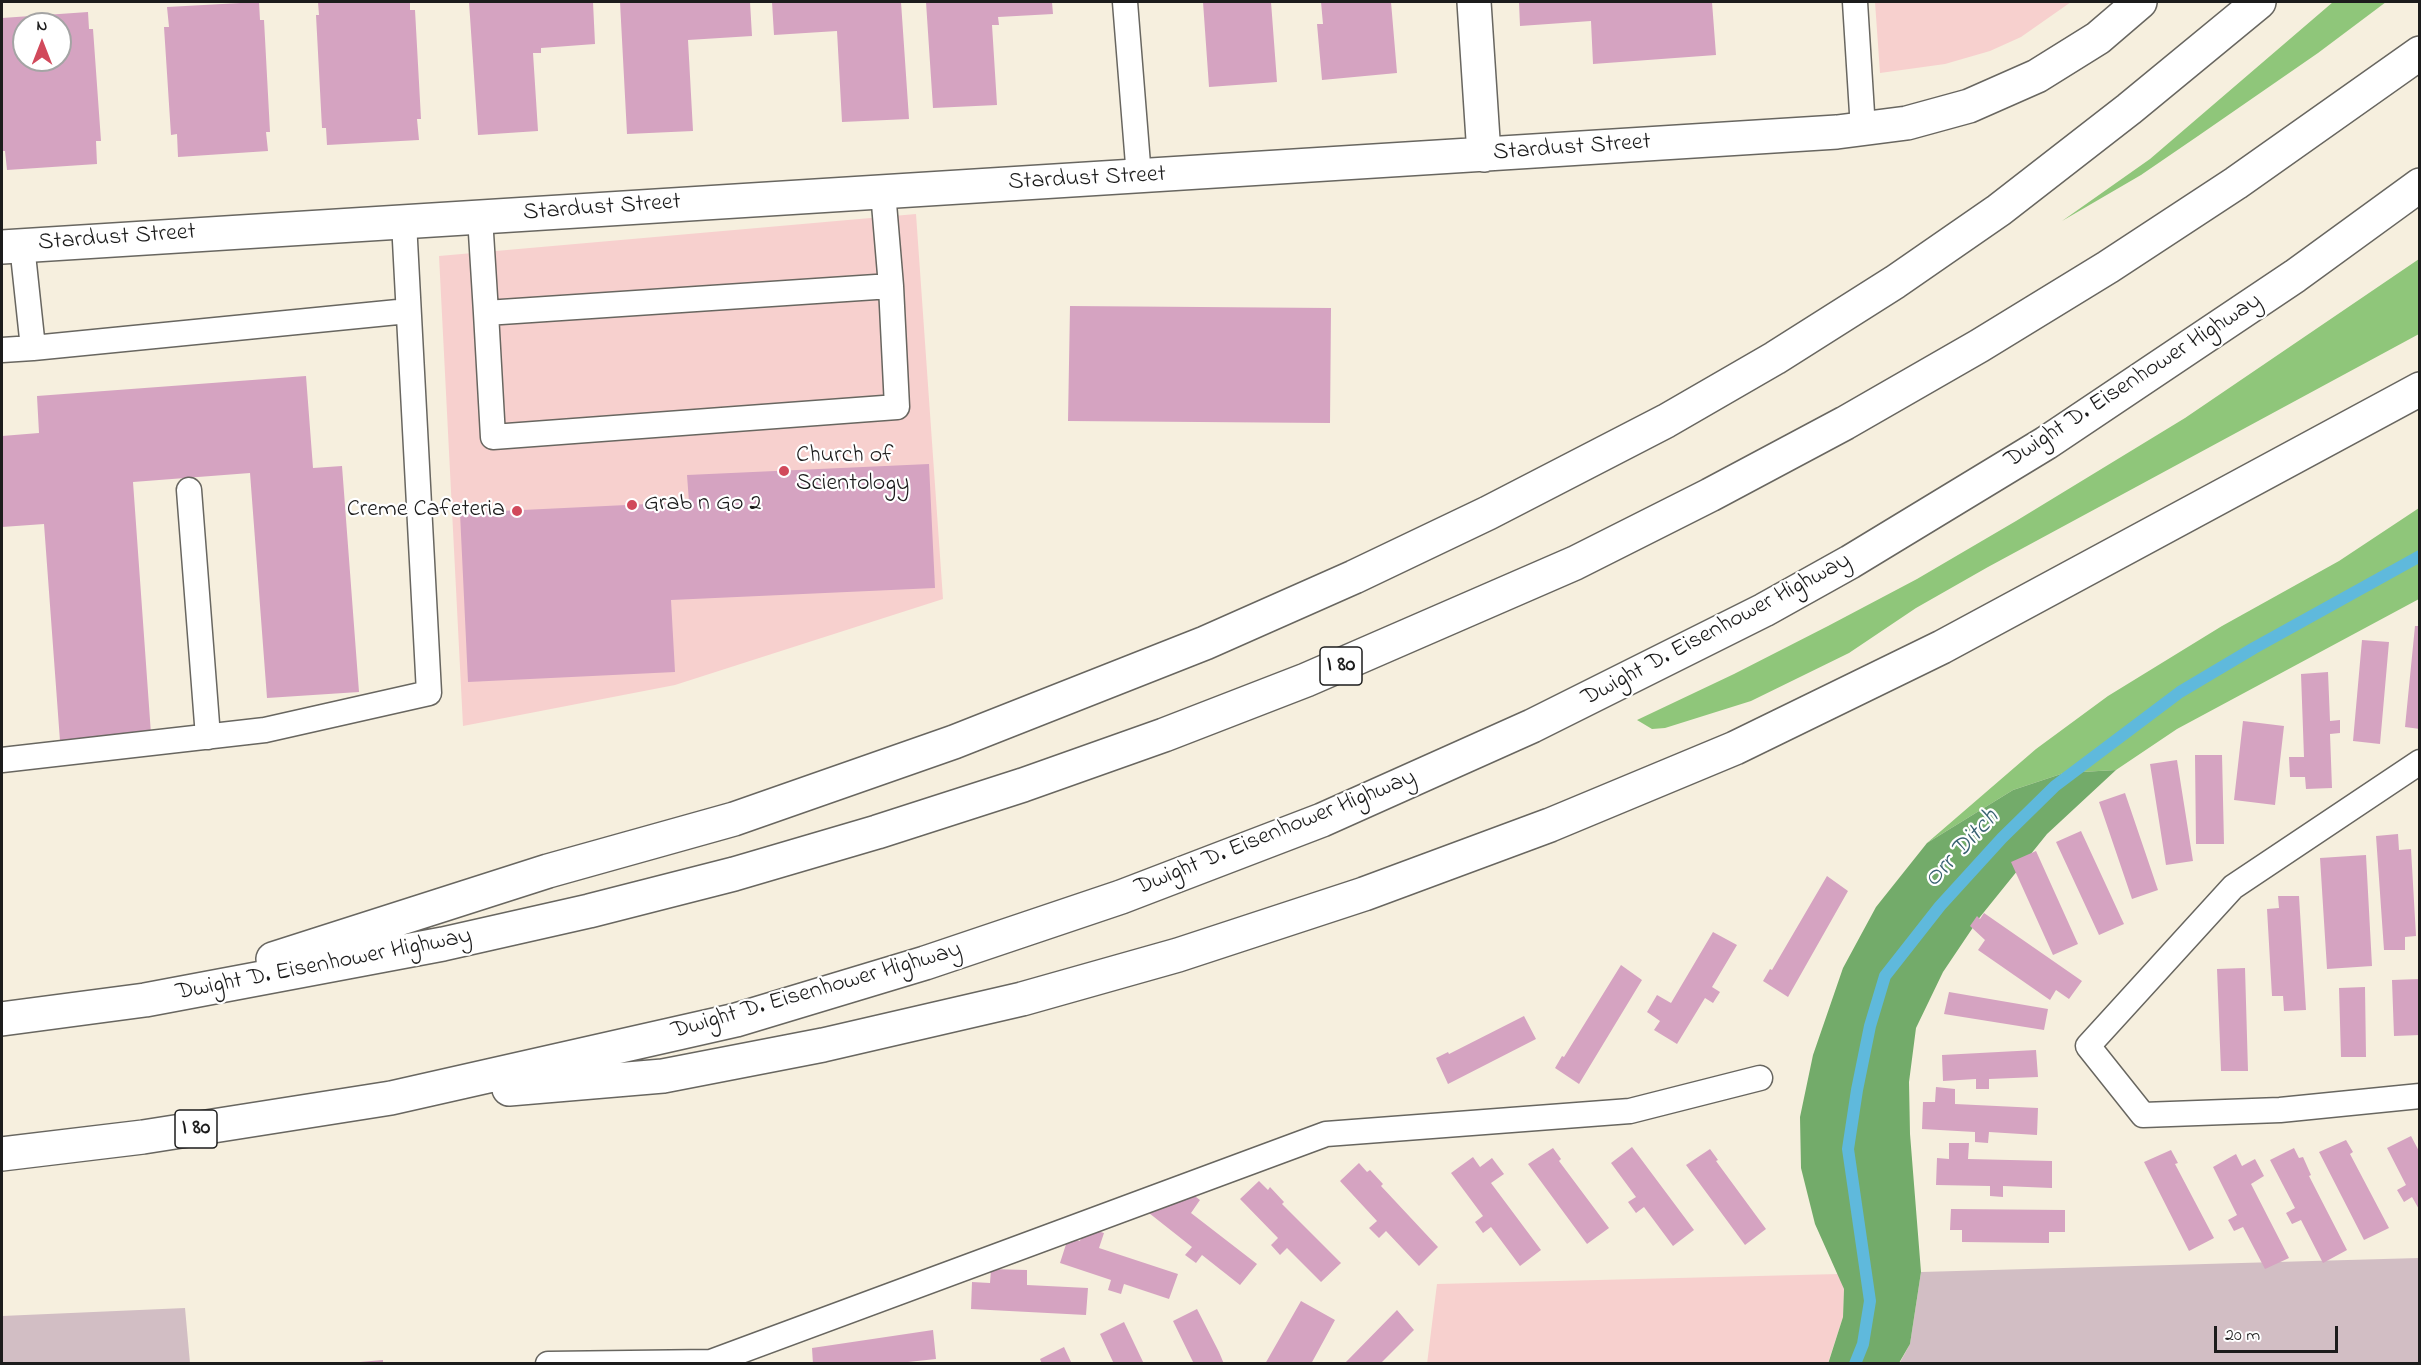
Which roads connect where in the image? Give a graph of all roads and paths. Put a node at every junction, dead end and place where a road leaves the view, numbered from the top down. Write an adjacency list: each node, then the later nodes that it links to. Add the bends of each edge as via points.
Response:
1 (1125, 2): 9 (lane)
2 (1474, 2): 8 (main road)
3 (1855, 2): 7 (lane)
4 (2140, 2): 7 (main road, Stardust Street, via 2098,38 2037,76 1970,106 1907,123)
5 (2259, 2): 25 (main road, via 1999,210 1775,358 1666,421 1354,577 1205,643 954,742 734,819 548,871)
6 (2420, 53): 25 (main road, Dwight D. Eisenhower Highway / I 80, via 2236,183 2108,267 1845,423 1575,563 1306,681 1023,785 734,874 443,945)
7 (1863, 129): 8 (main road, Stardust Street)
8 (1484, 155): 9 (main road, Stardust Street)
9 (1139, 177): 11 (main road, Stardust Street)
10 (2420, 185): 29 (main road, Dwight D. Eisenhower Highway / I 80, via 2171,360 1915,524 1764,610 1522,731 1322,820 1121,897 925,963 736,1020)
11 (883, 192): 12 (main road, Stardust Street); 15 (lane)
12 (480, 217): 13 (main road, Stardust Street); 17 (lane)
13 (404, 222): 14 (main road, Stardust Street); 16 (lane)
14 (12, 246): 18 (lane)
15 (891, 286): 17 (lane); 17 (lane, via 897,407 505,436 493,436)
16 (408, 311): 18 (lane); 22 (lane, via 429,693 265,730)
17 (486, 313)
18 (33, 348): 19 (lane)
19 (2, 350)
20 (2420, 389): 29 (main road, via 1942,647 1736,748 1550,825 1364,894 1178,955 1022,999 823,1045 663,1076)
21 (189, 490): 22 (lane)
22 (208, 737): 23 (lane)
23 (2, 755)
24 (2420, 762): 28 (lane, via 2234,887 2088,1046 2143,1115 2280,1110)
25 (146, 1000): 26 (main road, Dwight D. Eisenhower Highway / I 80)
26 (2, 1019)
27 (1760, 1078): 31 (lane, via 1630,1111 1326,1134)
28 (2420, 1096)
29 (391, 1098): 30 (main road, Dwight D. Eisenhower Highway / I 80, via 143,1137)
30 (2, 1154)
31 (711, 1363): 32 (lane)
32 (548, 1364)

